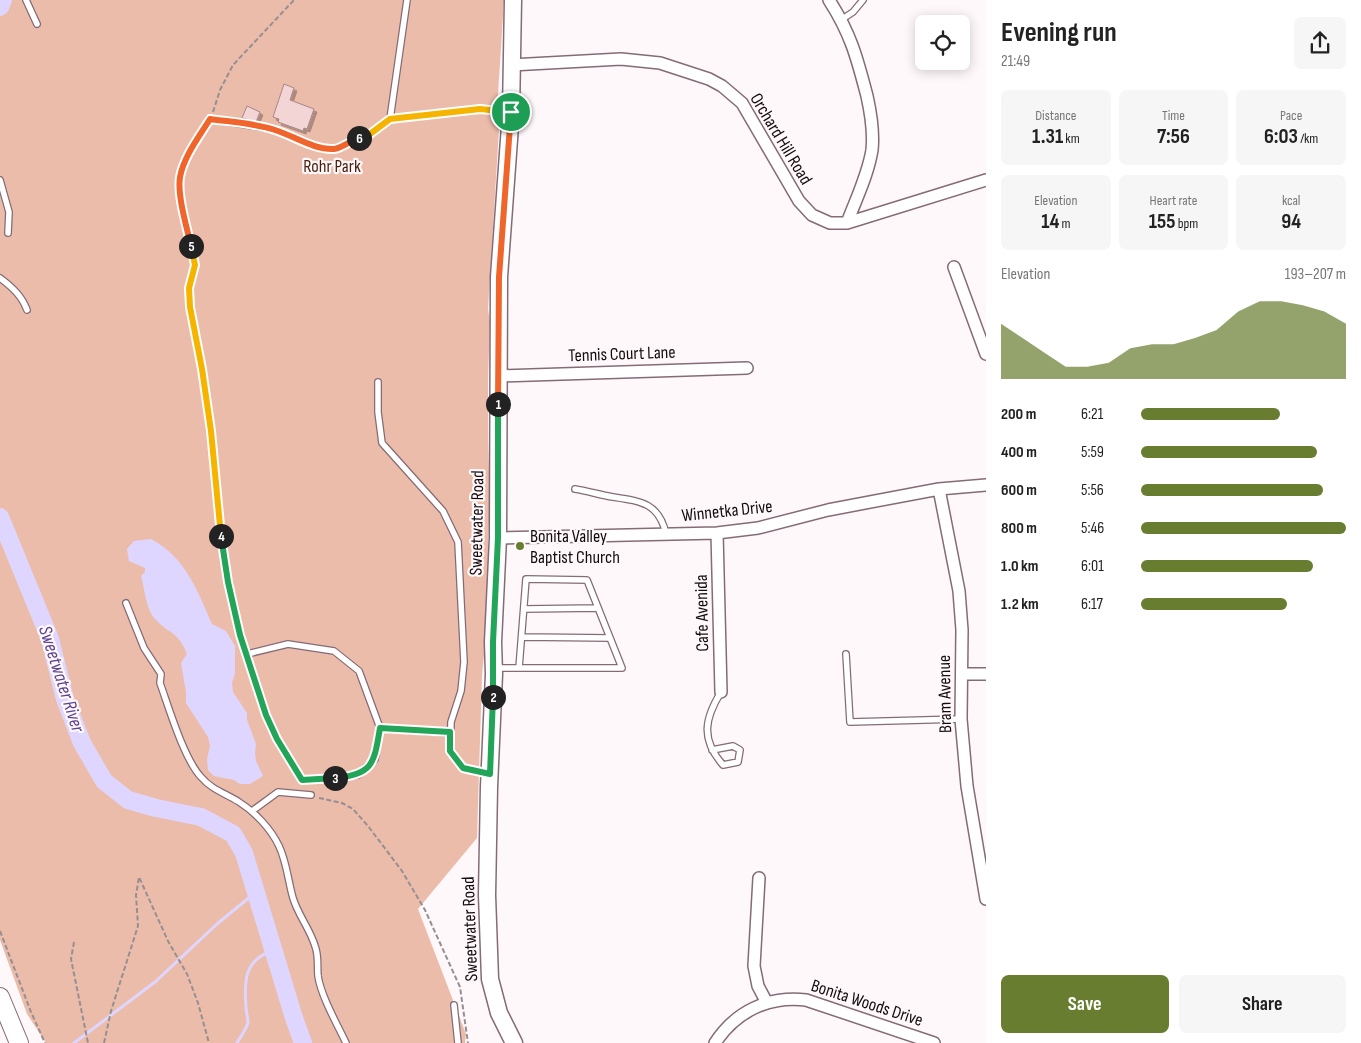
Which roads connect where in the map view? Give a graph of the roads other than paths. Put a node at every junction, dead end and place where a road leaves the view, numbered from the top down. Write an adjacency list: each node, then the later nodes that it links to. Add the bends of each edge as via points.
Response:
1 (26, 0): 7 (lane)
2 (407, 0): 11 (lane)
3 (513, 0): 8 (main road, Sweetwater Road)
4 (829, 0): 6 (street)
5 (863, 0): 6 (lane)
6 (841, 20): 14 (street, via 860,66 873,128 868,166)
7 (37, 24)
8 (511, 65): 9 (main road, Sweetwater Road); 14 (street, Orchard Hill Road, via 620,59 660,62 709,79 742,103 798,201 812,216 830,223)
9 (511, 112): 11 (lane, via 480,109); 21 (main road, Sweetwater Road, via 499,277)
10 (210, 119): 11 (lane, via 273,129 320,148 337,149 351,140 366,137)
11 (390, 119)
12 (0, 180): 15 (lane, via 9,212)
13 (986, 180): 14 (street, Orchard Hill Road)
14 (847, 223)
15 (8, 233)
16 (954, 268): 19 (street)
17 (0, 278): 18 (lane, via 13,288)
18 (27, 310)
19 (986, 354)
20 (748, 368): 21 (street, Tennis Court Lane)
21 (498, 376): 28 (main road, Sweetwater Road)
22 (378, 382): 43 (lane, via 382,442 443,511 458,542 464,662 461,692)
23 (986, 484): 25 (street, Winnetka Drive)
24 (575, 489): 27 (lane, via 626,498 649,506 663,522)
25 (939, 489): 26 (street, Winnetka Drive, via 828,510 758,528); 38 (street, Bram Avenue, via 959,591)
26 (717, 533): 27 (street, Winnetka Drive); 40 (street, Cafe Avenida)
27 (666, 534): 28 (street, Winnetka Drive)
28 (498, 538): 36 (main road, Sweetwater Road)
29 (126, 603): 48 (lane, via 144,648 161,674 160,683 192,765 212,788)
30 (524, 608): 31 (lane); 31 (lane, via 526,579 587,580); 32 (lane)
31 (598, 608): 33 (lane)
32 (522, 637): 33 (lane); 37 (lane)
33 (610, 638): 37 (lane, via 622,668)
34 (247, 654): 42 (lane, via 288,644 334,651 359,670)
35 (846, 654): 41 (lane, via 850,722)
36 (494, 668): 37 (lane); 45 (main road, Sweetwater Road)
37 (519, 668)
38 (962, 674): 39 (street); 41 (street, Bram Avenue)
39 (986, 674)
40 (721, 692): 44 (lane, via 706,724)
41 (961, 719): 50 (street, Bram Avenue, via 967,786)
42 (380, 728): 43 (lane); 46 (lane, via 375,759 358,774)
43 (450, 732): 45 (lane, via 450,751 463,768)
44 (712, 750): 44 (lane, via 723,764 738,762 740,750 733,746)
45 (490, 774): 51 (main road, Sweetwater Road)
46 (302, 780)
47 (311, 796): 48 (lane, via 278,792)
48 (252, 811): 57 (lane, via 279,846 293,898 314,944 318,976)
49 (758, 878): 53 (street, via 754,966 758,986)
50 (986, 899)
51 (488, 938): 59 (main road, via 480,949 482,993); 60 (main road, Sweetwater Road, via 490,979 499,1012)
52 (0, 997): 56 (main road)
53 (767, 1003): 55 (street, Bonita Woods Drive, via 786,999 806,1000); 61 (street, Bonita Woods Drive, via 737,1018)
54 (454, 1005): 58 (lane)
55 (928, 1042)
56 (19, 1043)
57 (346, 1043)
58 (458, 1043)
59 (501, 1043)
60 (514, 1043)
61 (715, 1043)

